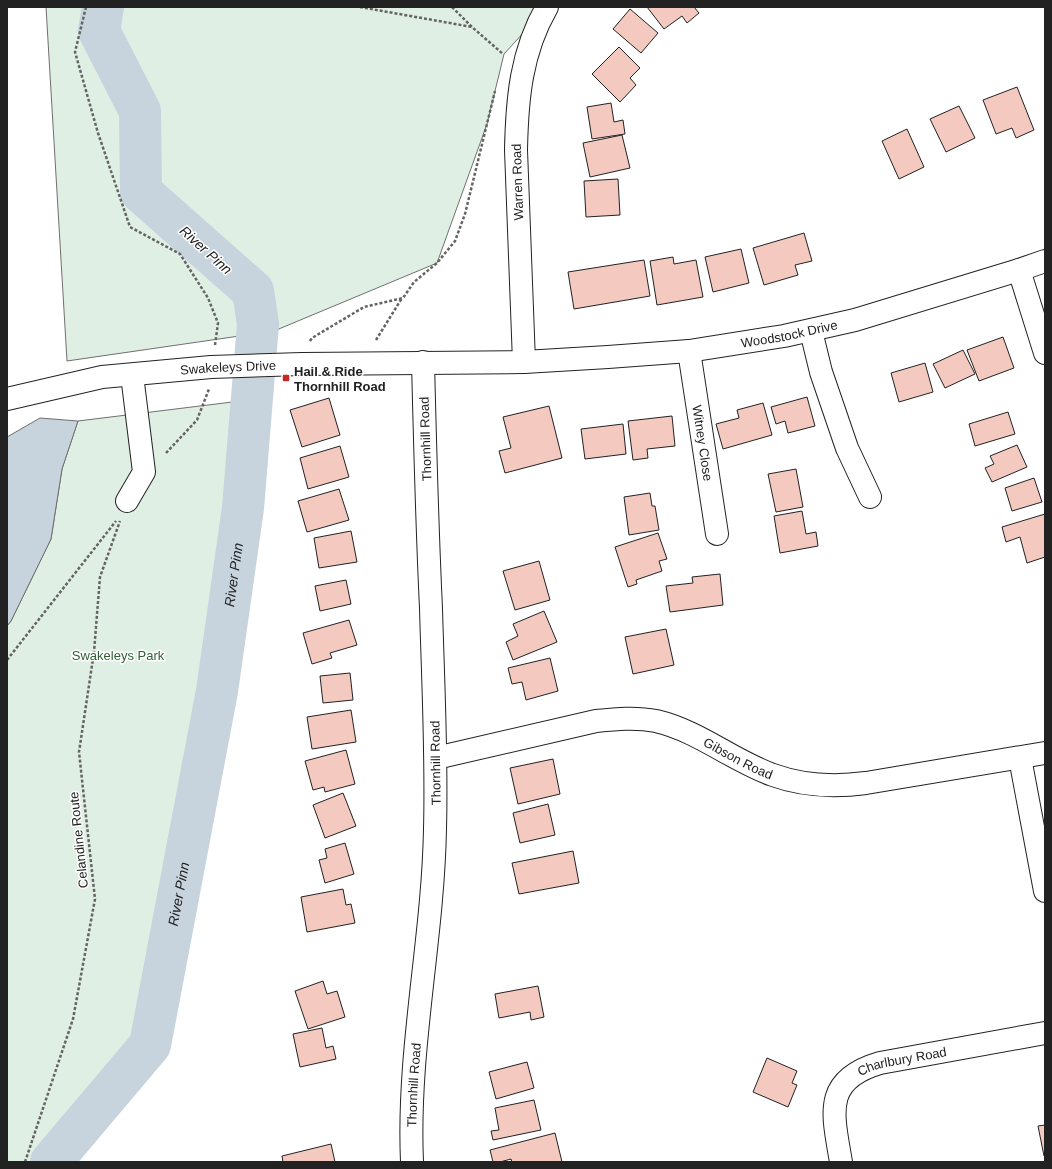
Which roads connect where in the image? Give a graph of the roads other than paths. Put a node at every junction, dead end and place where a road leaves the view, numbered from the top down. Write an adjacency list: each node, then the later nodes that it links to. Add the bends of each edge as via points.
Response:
1 (547, 7): 8 (street, Warren Road, via 534,32 525,61 516,123)
2 (1045, 261): 3 (street, Woodstock Drive)
3 (1019, 270): 4 (street, Woodstock Drive); 6 (street)
4 (812, 331): 5 (street, Woodstock Drive); 11 (street, via 821,372 847,448)
5 (689, 351): 8 (street, Woodstock Drive); 13 (street, Witney Close)
6 (1045, 353)
7 (422, 362): 8 (street, Swakeleys Drive); 9 (street, Swakeleys Drive, via 220,367); 15 (street, Thornhill Road)
8 (524, 362)
9 (132, 375): 10 (street, Swakeleys Drive, via 102,377); 12 (street, via 144,472)
10 (7, 400)
11 (870, 497)
12 (122, 513)
13 (717, 534)
14 (1045, 753): 16 (street, Gibson Road)
15 (436, 758): 16 (street, Gibson Road, via 596,721 639,719 693,734 759,770 791,781 823,786 866,783); 19 (street, Thornhill Road, via 432,890 415,1044)
16 (1020, 758): 17 (street)
17 (1045, 892)
18 (1045, 1033): 20 (street, Charlbury Road, via 880,1063 855,1074 840,1088 834,1109)
19 (412, 1162)
20 (841, 1162)

